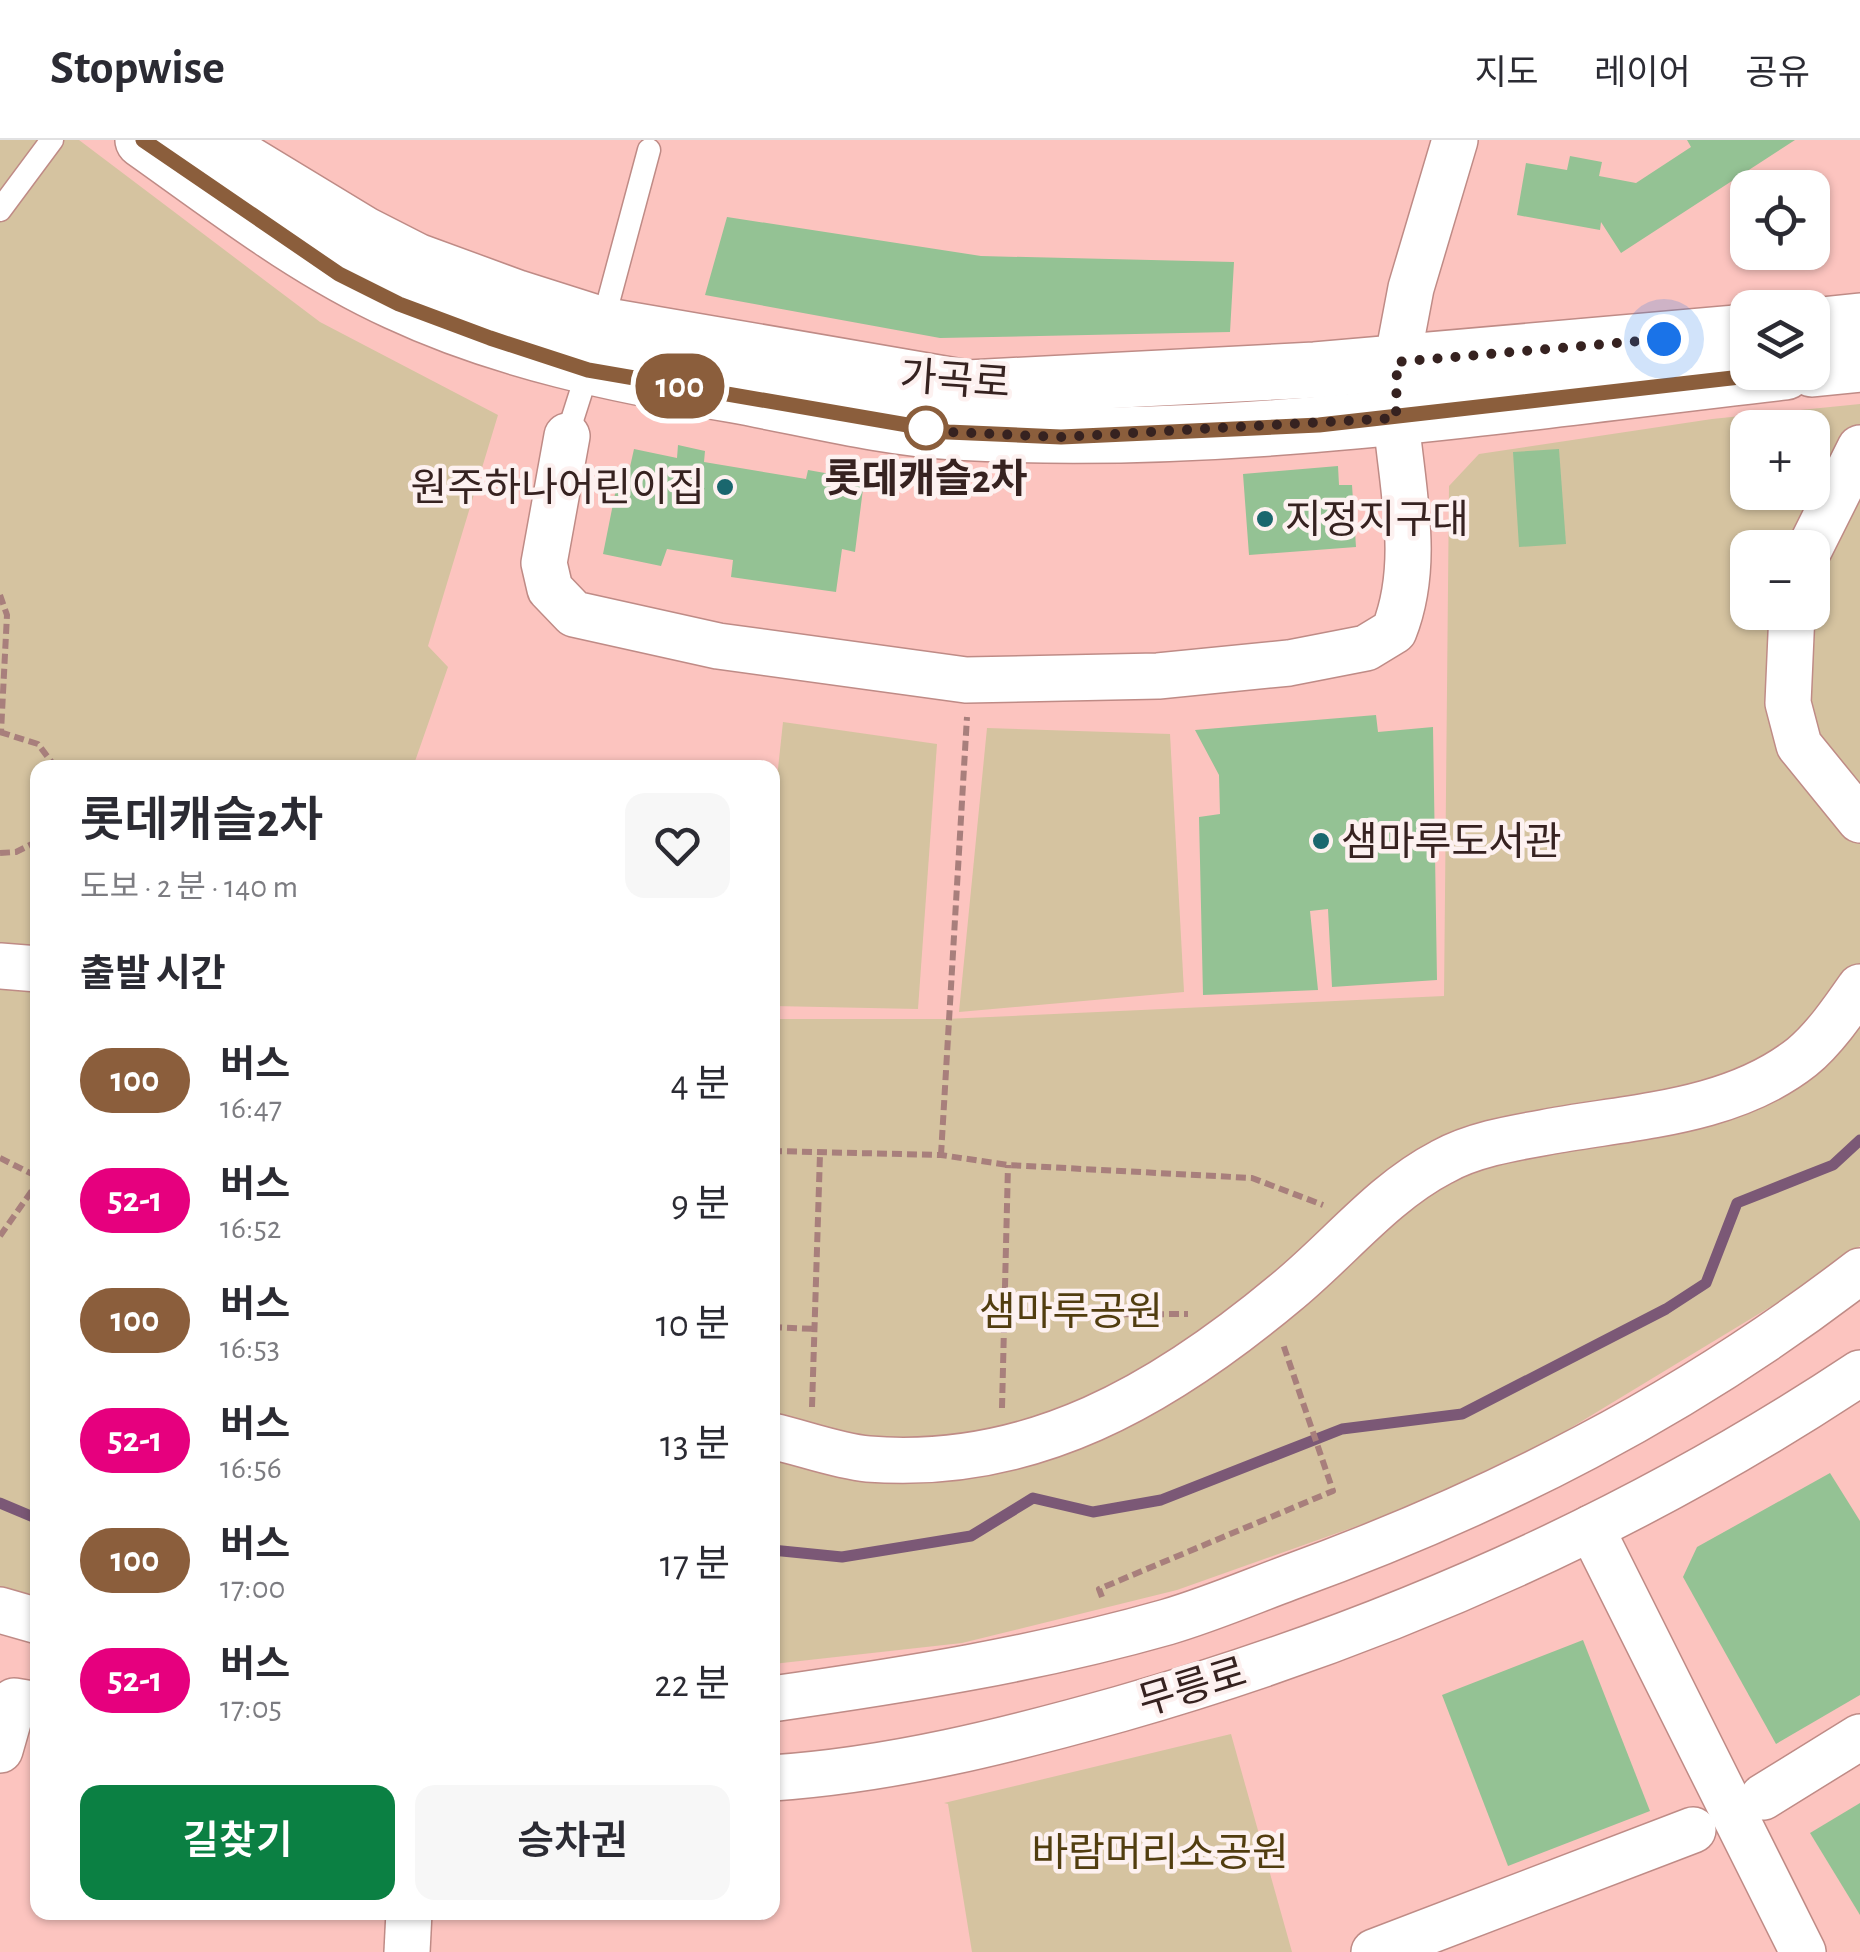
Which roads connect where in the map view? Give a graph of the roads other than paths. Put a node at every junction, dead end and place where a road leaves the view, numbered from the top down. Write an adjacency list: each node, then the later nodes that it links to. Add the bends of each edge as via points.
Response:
1 (52, 140): 6 (lane)
2 (143, 140): 10 (street, 가곡로, via 339,274 417,311)
3 (208, 140): 10 (street, 가곡로, via 320,211)
4 (1455, 140): 11 (street, via 1411,288)
5 (649, 150): 10 (lane)
6 (0, 210)
7 (1860, 320): 8 (street)
8 (1830, 324)
9 (1730, 334): 11 (street, 가곡로)
10 (595, 348): 11 (street, 가곡로, via 968,388); 15 (street, 가곡로, via 948,432 1061,437); 16 (lane)
11 (1397, 362): 15 (street)
12 (1860, 364): 13 (street)
13 (1830, 368)
14 (1730, 379): 15 (street, 가곡로)
15 (1396, 418): 16 (street, via 1410,560 1394,631 1366,648 1289,664 1158,676 966,680 718,646 574,614 550,589 544,562)
16 (566, 436)
17 (1860, 448): 18 (street)
18 (1819, 530)
19 (1791, 630): 20 (street, via 1788,702 1799,746)
20 (1860, 820)
21 (0, 966): 22 (street)
22 (30, 968)
23 (1860, 987): 26 (street, via 1802,1056 1741,1091 1677,1111 1509,1138 1442,1161 1151,1393 1043,1440 961,1458 866,1458)
24 (1860, 1272): 30 (street, via 1788,1326 1604,1439 1393,1540 1168,1622 952,1673)
25 (1860, 1373): 27 (street, 무릉로, via 1782,1425)
26 (792, 1440)
27 (1591, 1528): 34 (street, 무릉로, via 1522,1564 1309,1650 1170,1694 923,1759); 40 (street)
28 (0, 1610): 29 (street)
29 (30, 1619)
30 (780, 1698)
31 (30, 1703): 33 (street, via 14,1700)
32 (1860, 1737): 35 (street)
33 (0, 1750)
34 (780, 1777)
35 (1763, 1797)
36 (1693, 1830): 39 (street)
37 (409, 1920): 38 (street)
38 (408, 1952)
39 (1374, 1952)
40 (1804, 1952)

